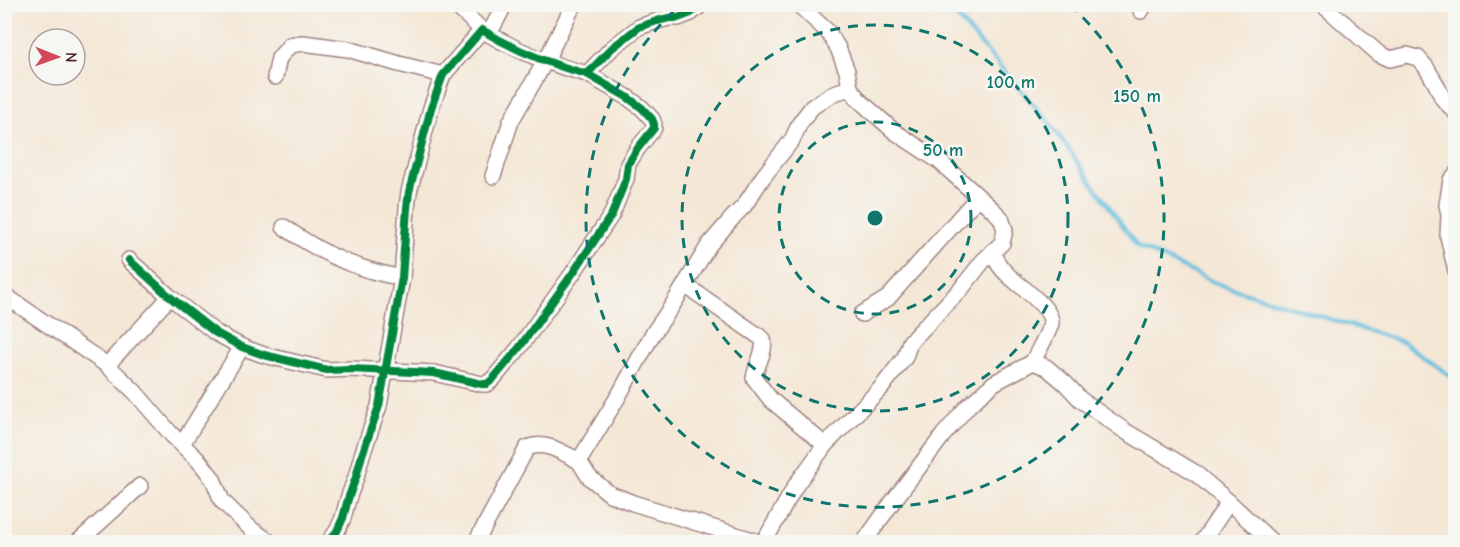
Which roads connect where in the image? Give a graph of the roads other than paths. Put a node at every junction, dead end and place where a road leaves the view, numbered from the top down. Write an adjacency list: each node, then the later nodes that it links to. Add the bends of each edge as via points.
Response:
1 (454, 4): 7 (street)
2 (505, 4): 7 (street)
3 (574, 4): 8 (street)
4 (702, 4): 9 (street, via 678,18 639,27)
5 (798, 4): 12 (street, via 828,32 838,48)
6 (1322, 4): 13 (street, via 1379,54 1418,58)
7 (486, 32): 8 (street); 10 (street)
8 (546, 60): 9 (street); 15 (street, via 511,121)
9 (587, 74): 29 (street, via 642,108 654,128 628,164 612,214 573,273 519,348 487,384 434,373)
10 (443, 75): 11 (street, via 348,49 303,43 290,45 279,58); 21 (street, via 409,192)
11 (275, 77)
12 (850, 88): 16 (street, via 895,132 939,161); 22 (street, via 812,107 744,206 709,246)
13 (1455, 113)
14 (1455, 174): 20 (street, via 1447,205)
15 (493, 176)
16 (978, 197): 18 (street, via 1000,218 1005,230 1004,240); 25 (street, via 888,298)
17 (284, 227): 21 (street, via 325,252 360,267)
18 (992, 252): 27 (street, via 1007,275 1050,315 1051,323); 31 (street, via 910,342 905,357 882,387)
19 (129, 260): 24 (street)
20 (1455, 271)
21 (402, 278): 29 (street)
22 (685, 285): 31 (street, via 763,339 754,378 771,400); 32 (street)
23 (4, 295): 28 (street)
24 (170, 297): 26 (street, via 216,333); 28 (street)
25 (862, 314)
26 (242, 347): 29 (street, via 327,370); 30 (street)
27 (1033, 362): 34 (street, via 1046,367 1081,400 1125,431 1194,472); 40 (street, via 994,383 968,406)
28 (107, 365): 30 (street)
29 (384, 371): 37 (street, via 379,406 343,518)
30 (182, 444): 36 (street, via 213,479 222,501)
31 (825, 445): 39 (street)
32 (579, 461): 38 (street, via 546,446 527,448); 39 (street, via 589,477 610,494)
33 (140, 486): 35 (street)
34 (1229, 502): 41 (street); 42 (street)
35 (78, 543)
36 (270, 543)
37 (329, 543)
38 (476, 543)
39 (762, 543)
40 (864, 543)
41 (1202, 543)
42 (1272, 543)

